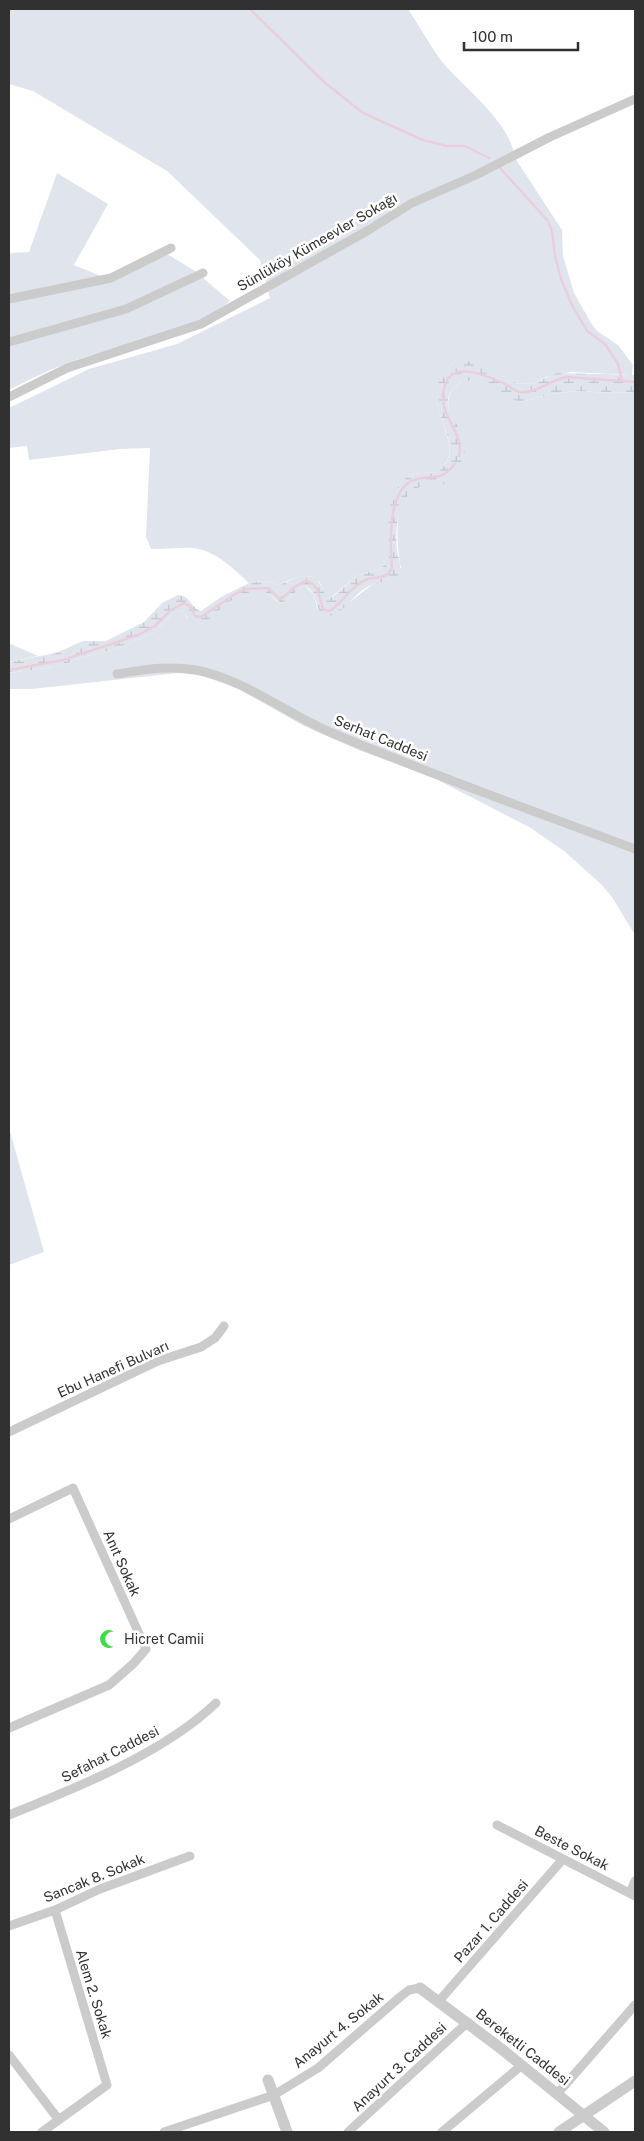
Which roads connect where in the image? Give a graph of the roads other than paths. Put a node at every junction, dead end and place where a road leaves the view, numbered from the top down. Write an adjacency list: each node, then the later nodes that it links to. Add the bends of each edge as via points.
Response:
1 (635, 99): 6 (street, Sünlüköy Kümeevler Sokağı, via 412,203 201,324 67,368)
2 (171, 248): 4 (street, via 111,278)
3 (204, 273): 5 (street, via 119,312)
4 (9, 299)
5 (9, 342)
6 (9, 397)
7 (117, 674): 8 (street, Serhat Caddesi, via 167,668 195,670 229,679 308,722 363,746)
8 (635, 849)
9 (224, 1326): 10 (street, Ebu Hanefi Bulvarı, via 215,1338 201,1347 158,1361)
10 (9, 1432)
11 (9, 1519): 13 (street, Anıt Sokak, via 73,1488 146,1649 109,1685)
12 (216, 1703): 14 (street, Sefahat Caddesi, via 175,1736 129,1761 74,1789)
13 (9, 1728)
14 (9, 1815)
15 (497, 1825): 17 (street, Beste Sokak)
16 (190, 1856): 20 (street, Sancak 8. Sokak, via 100,1889)
17 (563, 1859): 19 (street, Beste Sokak); 23 (street, Pazar 1. Caddesi)
18 (635, 1881): 19 (street)
19 (632, 1894)
20 (55, 1910): 21 (street, Sancak 8. Sokak); 33 (street, Alem 2. Sokak, via 107,2085)
21 (9, 1926)
22 (420, 1988): 23 (street, Bereketli Caddesi); 31 (street, Anayurt 4. Sokak, via 409,1990 318,2068)
23 (439, 2001): 25 (street, Bereketli Caddesi)
24 (635, 2005): 30 (street)
25 (468, 2022): 27 (street, Bereketli Caddesi); 34 (street, Anayurt 3. Caddesi)
26 (9, 2055): 33 (street)
27 (522, 2065): 30 (street, Bereketli Caddesi); 38 (street)
28 (268, 2080): 31 (street)
29 (635, 2081): 32 (street)
30 (558, 2093): 32 (street, Bereketli Caddesi)
31 (274, 2096): 36 (street, Anayurt 4. Sokak); 37 (street)
32 (585, 2115): 39 (street); 40 (street, Bereketli Caddesi)
33 (59, 2120): 35 (street)
34 (352, 2131)
35 (42, 2132)
36 (164, 2132)
37 (288, 2132)
38 (442, 2132)
39 (559, 2132)
40 (604, 2132)

